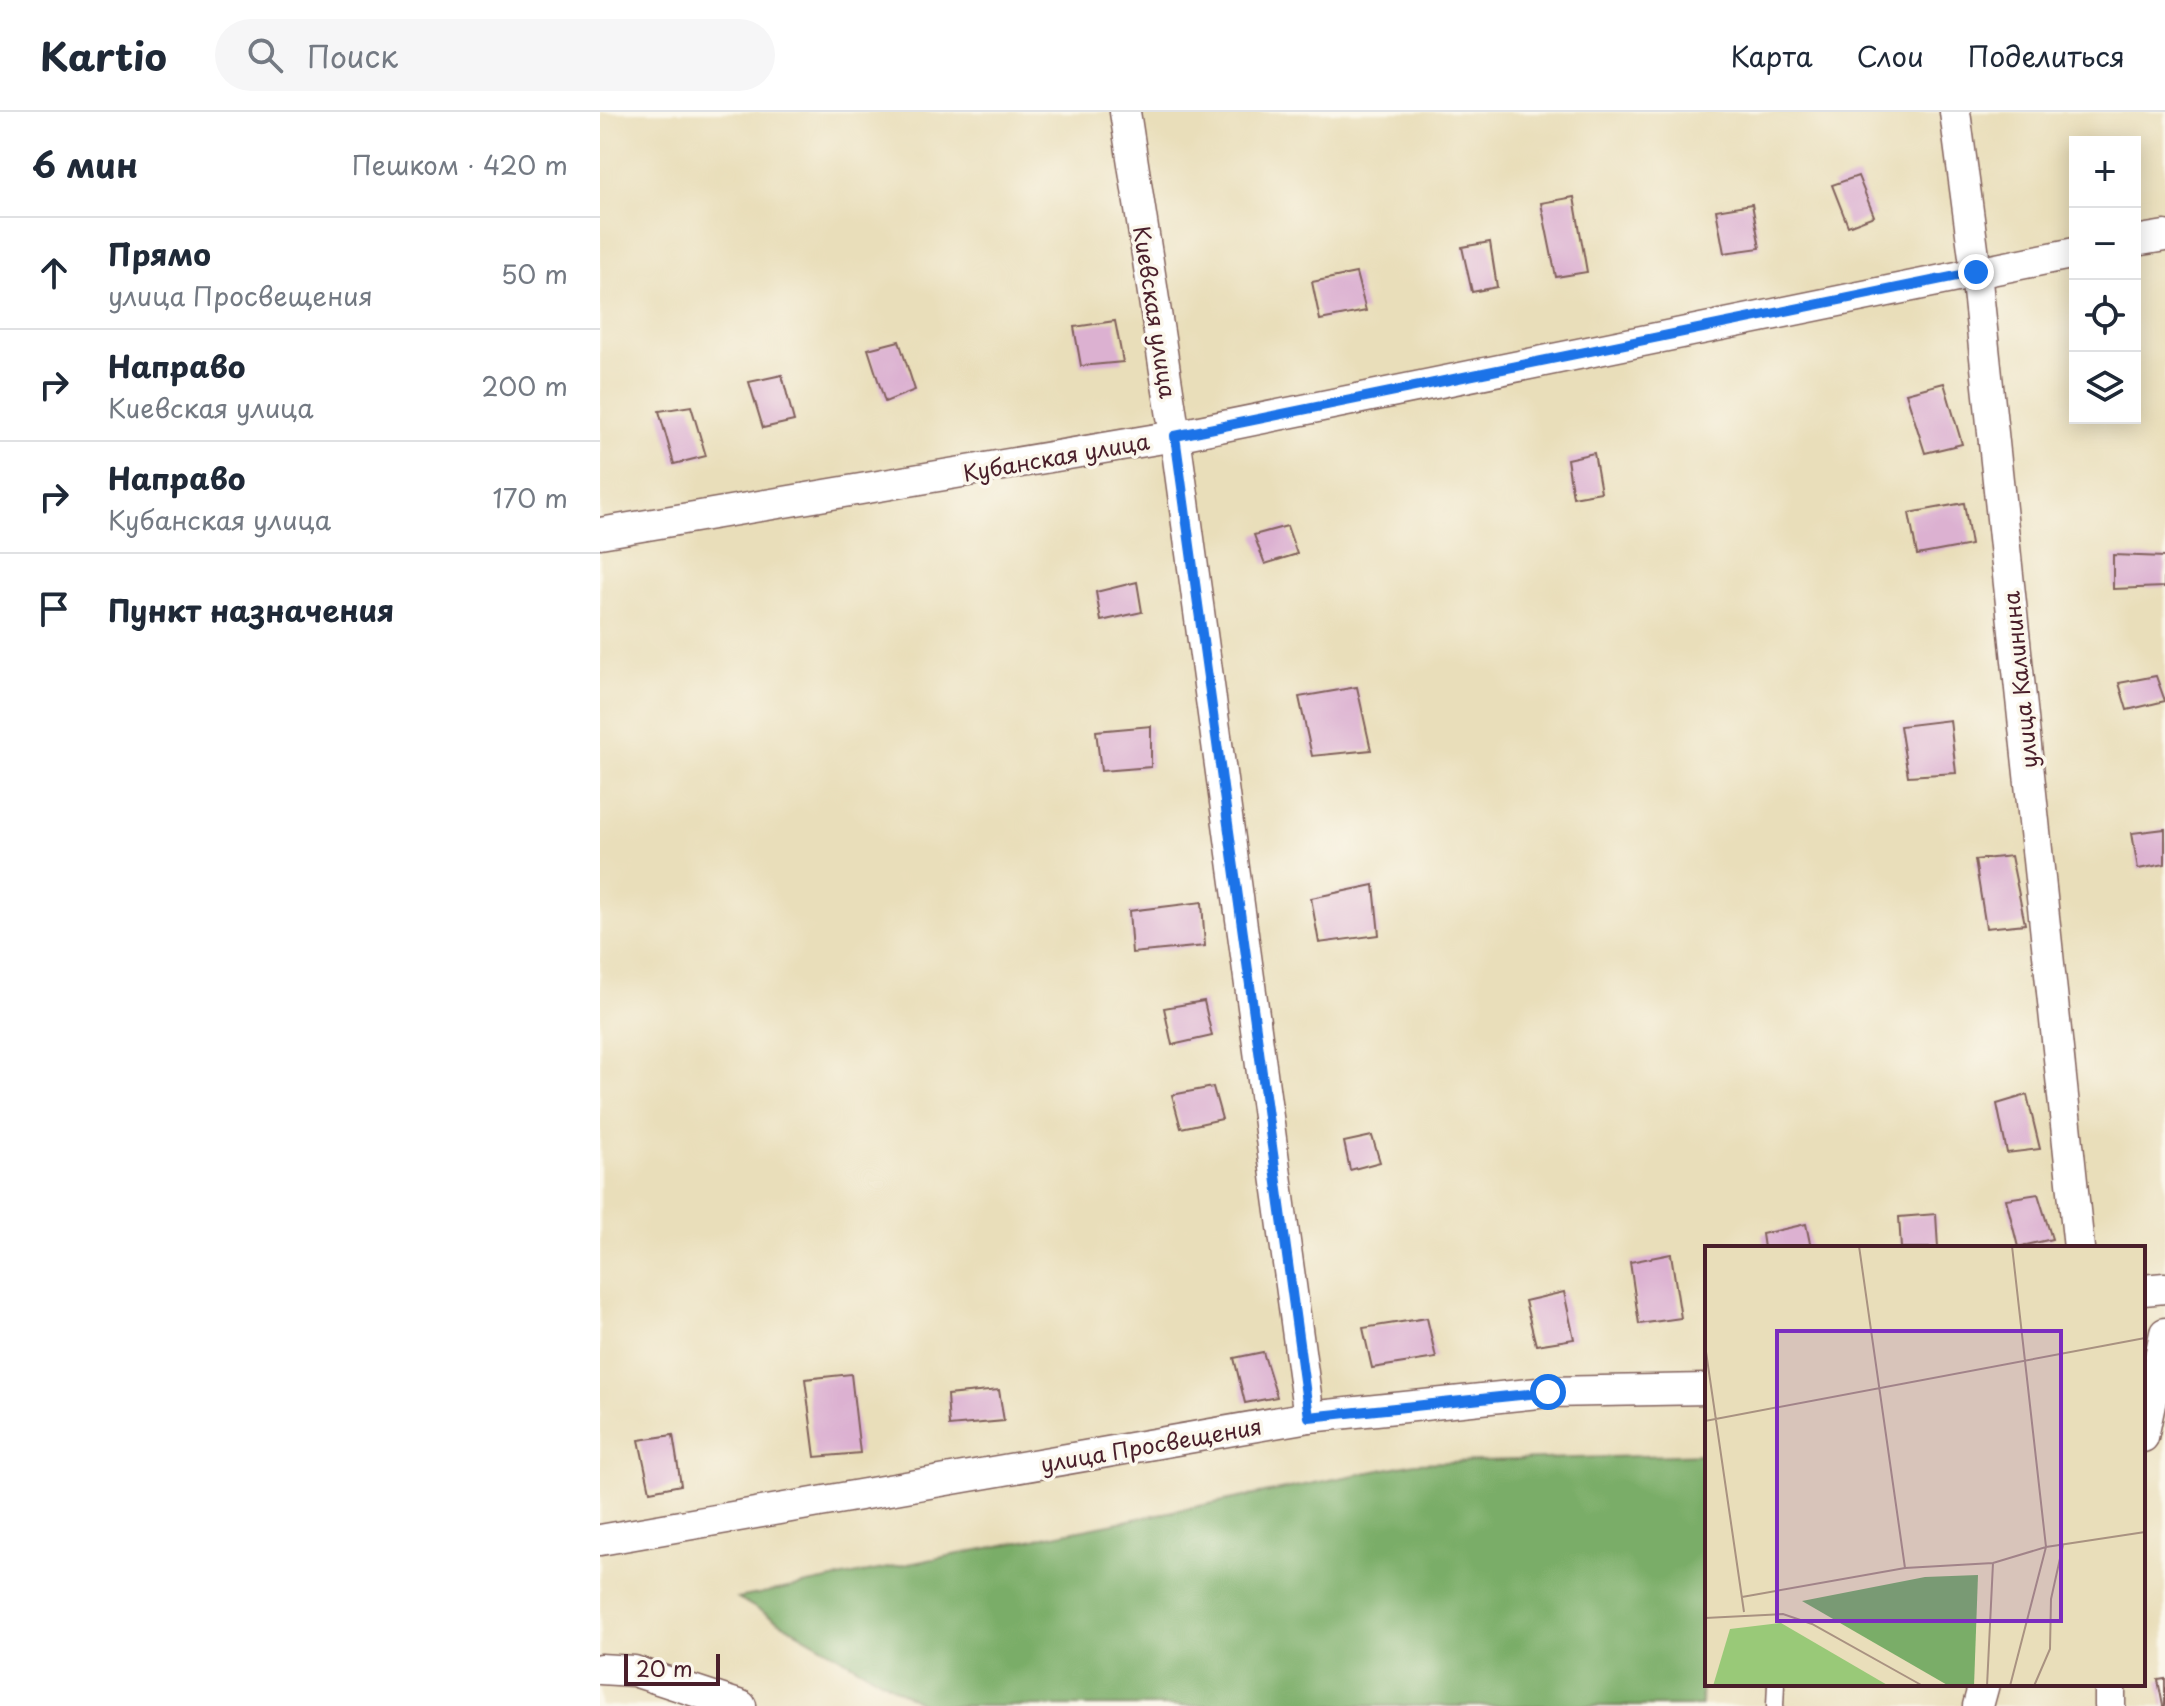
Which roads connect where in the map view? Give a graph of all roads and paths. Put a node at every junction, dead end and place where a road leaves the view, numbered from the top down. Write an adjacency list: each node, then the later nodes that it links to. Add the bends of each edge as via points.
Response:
1 (1125, 112): 7 (street, Киевская улица)
2 (1955, 112): 6 (street, улица Калинина)
3 (2165, 236): 4 (street)
4 (2141, 240)
5 (2069, 254): 6 (street, Кубанская улица)
6 (1976, 272): 7 (street, Кубанская улица); 9 (street, улица Калинина)
7 (1175, 436): 8 (street, Кубанская улица); 14 (street, Киевская улица)
8 (600, 533)
9 (2079, 1246)
10 (2165, 1288): 11 (street)
11 (2145, 1290)
12 (2165, 1333): 15 (street)
13 (1705, 1389): 14 (street, улица Просвещения, via 1548,1392)
14 (1309, 1417): 16 (street, улица Просвещения)
15 (2145, 1428)
16 (600, 1540)
17 (600, 1669): 20 (street, via 634,1671)
18 (1776, 1686): 21 (lane)
19 (1983, 1686): 22 (street)
20 (741, 1706)
21 (1775, 1706)
22 (1978, 1706)

